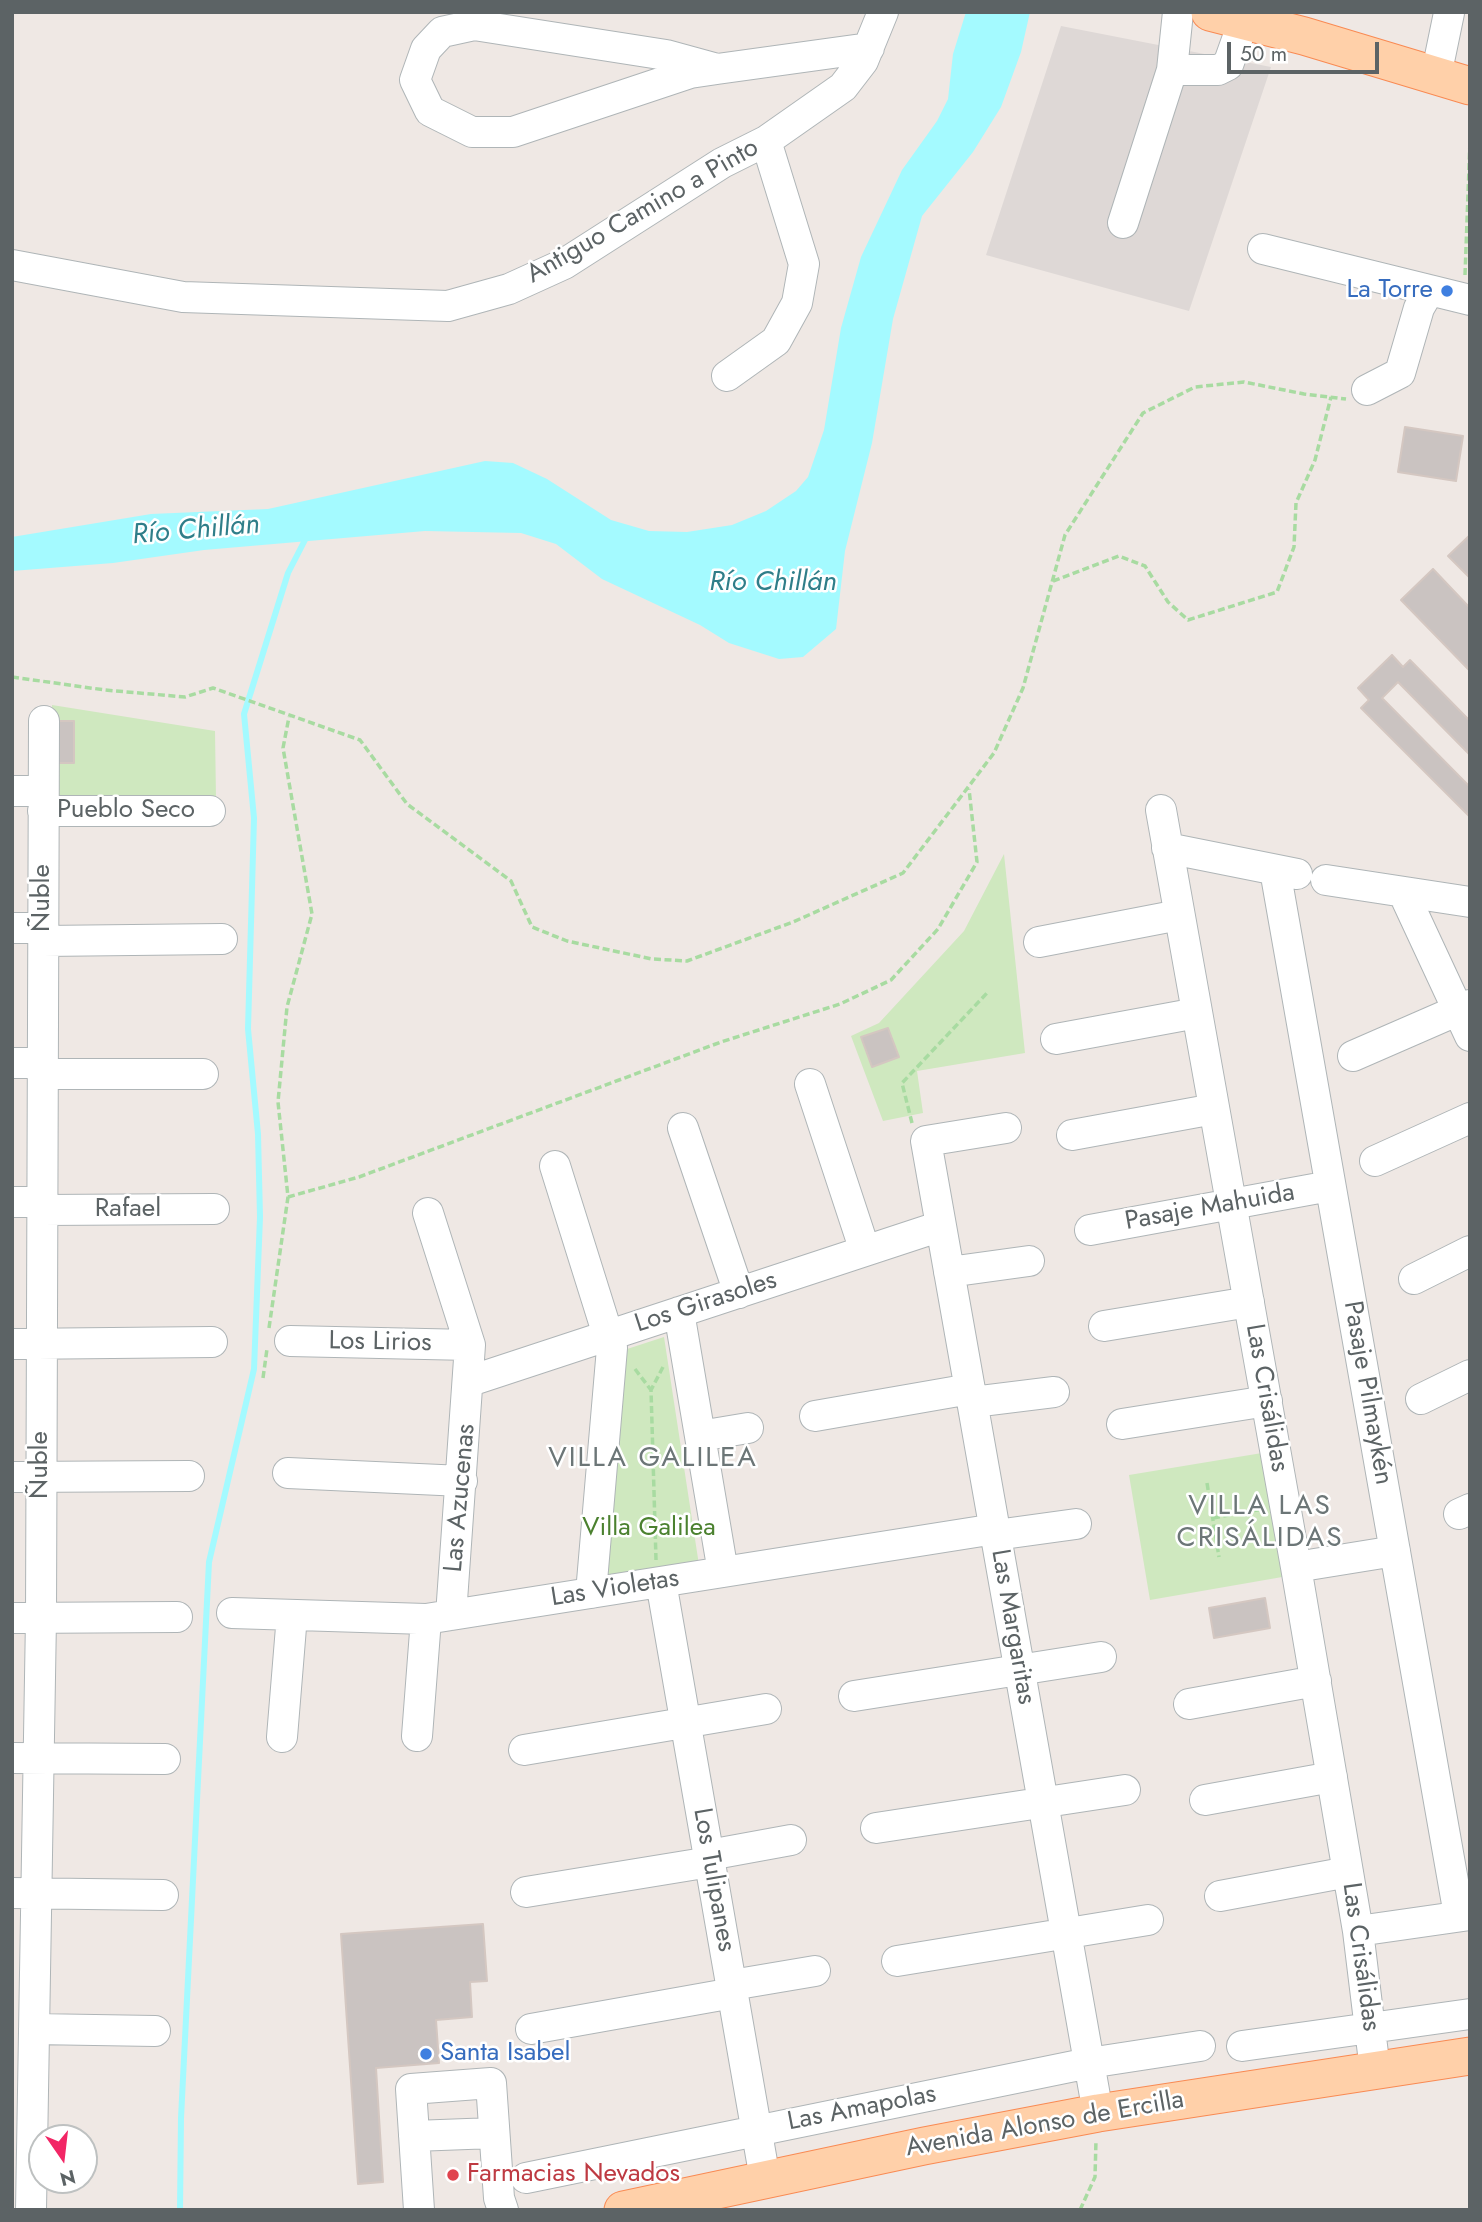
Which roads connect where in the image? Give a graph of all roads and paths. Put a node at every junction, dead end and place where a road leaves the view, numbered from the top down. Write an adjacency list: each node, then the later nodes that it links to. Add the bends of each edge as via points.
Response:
1 (883, 12): 7 (street, Antiguo Camino a Pinto)
2 (1178, 12): 9 (street)
3 (1448, 13): 5 (street); 10 (street)
4 (1227, 16): 6 (main road); 9 (street, via 1228,65 1218,70)
5 (1470, 20)
6 (1307, 24): 10 (main road)
7 (869, 48): 8 (street); 11 (street, Antiguo Camino a Pinto, via 843,87)
8 (717, 69): 8 (street, via 690,73 513,132 472,132 430,111 415,80 426,49 442,33 474,25 666,55)
9 (1172, 70): 13 (street)
10 (1453, 81)
11 (766, 141): 15 (street, Antiguo Camino a Pinto, via 722,163 564,264 509,289 448,306 183,297); 18 (street, via 804,264 797,303 776,341)
12 (1470, 141): 17 (path, via 1463,267)
13 (1124, 223)
14 (1263, 249): 16 (street)
15 (12, 265)
16 (1429, 291): 17 (street); 19 (street, via 1419,308 1400,373)
17 (1470, 300)
18 (727, 376)
19 (1367, 390): 20 (path, via 1348,399)
20 (1331, 397): 21 (path, via 1244,382 1195,387 1143,413 1065,536); 21 (path, via 1315,460 1296,503 1294,547 1277,592 1188,620 1168,602 1145,566 1119,556)
21 (1053, 581): 25 (path, via 1023,688 995,753)
22 (12, 677): 23 (path, via 185,697 213,688)
23 (289, 717): 25 (path, via 360,740 407,804 511,881 532,927 567,941 652,959 687,961 793,922 902,873); 57 (path, via 283,748 312,914 287,1007 278,1101)
24 (44, 721): 27 (street, Ñuble)
25 (968, 787): 57 (path, via 977,862 937,929 891,980 840,1004 721,1042 359,1177)
26 (12, 790): 27 (street, Pueblo Seco)
27 (43, 801): 29 (street, Pueblo Seco); 36 (street, Ñuble)
28 (1161, 810): 30 (street, Las Crisálidas)
29 (210, 811)
30 (1167, 848): 34 (street, Las Crisálidas); 56 (street, Pasaje Pilmaykén, via 1286,872)
31 (1326, 880): 32 (street)
32 (1403, 892): 33 (street); 41 (street)
33 (1470, 902)
34 (1180, 915): 38 (street); 40 (street, Las Crisálidas)
35 (12, 928): 36 (street)
36 (43, 934): 37 (street); 45 (street, Ñuble)
37 (222, 939)
38 (1040, 942)
39 (987, 993): 53 (path, via 902,1083 909,1118)
40 (1197, 1013): 42 (street); 48 (street, Las Crisálidas)
41 (1466, 1017): 43 (street)
42 (1056, 1039)
43 (1353, 1056)
44 (12, 1063): 45 (street)
45 (42, 1069): 46 (street); 60 (street, Ñuble)
46 (203, 1074)
47 (810, 1084): 65 (street)
48 (1214, 1110): 52 (street); 59 (street, Las Crisálidas)
49 (1470, 1118): 54 (street)
50 (683, 1128): 70 (street)
51 (1006, 1128): 53 (street)
52 (1072, 1135)
53 (926, 1141): 63 (street, Las Margaritas)
54 (1375, 1161)
55 (555, 1166): 74 (street)
56 (1330, 1186): 59 (street, Pasaje Mahuida); 101 (street, Pasaje Pilmaykén)
57 (288, 1197): 82 (path)
58 (12, 1202): 60 (street, Rafael)
59 (1231, 1204): 64 (street, Pasaje Mahuida); 71 (street, Las Crisálidas)
60 (42, 1206): 61 (street, Rafael); 78 (street, Ñuble)
61 (215, 1209)
62 (428, 1213): 79 (street, Las Azucenas)
63 (941, 1226): 65 (street, Los Girasoles); 68 (street, Las Margaritas)
64 (1090, 1230)
65 (865, 1251): 70 (street, Los Girasoles)
66 (1470, 1251): 69 (street)
67 (1029, 1261): 68 (street)
68 (949, 1272): 85 (street, Las Margaritas)
69 (1414, 1279)
70 (739, 1293): 72 (street, Los Girasoles)
71 (1249, 1302): 73 (street); 87 (street, Las Crisálidas)
72 (679, 1312): 74 (street, Los Girasoles); 91 (street)
73 (1104, 1326)
74 (610, 1335): 83 (street, Los Girasoles); 106 (street, via 612,1360)
75 (290, 1341): 79 (street, Los Lirios)
76 (212, 1342): 78 (street)
77 (12, 1343): 78 (street)
78 (42, 1343): 94 (street, Ñuble)
79 (470, 1345): 83 (street, Las Azucenas)
80 (664, 1367): 105 (path, via 651,1390 656,1561)
81 (1470, 1375): 86 (street)
82 (263, 1378)
83 (470, 1381): 95 (street, Las Azucenas)
84 (1054, 1392): 85 (street)
85 (971, 1395): 88 (street); 100 (street, Las Margaritas)
86 (1421, 1399)
87 (1267, 1401): 89 (street); 97 (street, Las Crisálidas)
88 (815, 1416)
89 (1122, 1424)
90 (748, 1428): 91 (street)
91 (700, 1436): 104 (street)
92 (288, 1473): 95 (street)
93 (189, 1476): 94 (street)
94 (27, 1477): 111 (street, Ñuble)
95 (462, 1481): 110 (street, Las Azucenas)
96 (1207, 1483): 98 (path)
97 (1286, 1506): 98 (path); 103 (street, Las Crisálidas)
98 (1213, 1518): 102 (path)
99 (1076, 1524): 100 (street, Las Violetas)
100 (995, 1532): 104 (street, Las Violetas); 113 (street, Las Margaritas)
101 (1395, 1550): 103 (street); 136 (street, Pasaje Pilmaykén)
102 (1219, 1557)
103 (1296, 1567): 114 (street, Las Crisálidas)
104 (723, 1572): 105 (street, Las Violetas)
105 (662, 1582): 106 (street, Las Violetas); 118 (street, Los Tulipanes)
106 (591, 1593): 110 (street, Las Violetas)
107 (232, 1613): 108 (street, Las Violetas)
108 (292, 1615): 110 (street, Las Violetas); 120 (street)
109 (177, 1617): 111 (street)
110 (439, 1617): 119 (street, Las Azucenas)
111 (27, 1618): 122 (street, Ñuble)
112 (1101, 1657): 113 (street)
113 (1020, 1670): 115 (street); 127 (street, Las Margaritas)
114 (1316, 1681): 116 (street); 124 (street, Las Crisálidas)
115 (854, 1696)
116 (1189, 1704)
117 (766, 1709): 118 (street)
118 (686, 1723): 121 (street); 130 (street, Los Tulipanes)
119 (417, 1736)
120 (282, 1737)
121 (524, 1750)
122 (25, 1758): 123 (street); 133 (street, Ñuble)
123 (165, 1759)
124 (1332, 1777): 126 (street); 131 (street, Las Crisálidas)
125 (1125, 1790): 127 (street)
126 (1205, 1800)
127 (1043, 1802): 128 (street); 139 (street, Las Margaritas)
128 (876, 1828)
129 (791, 1840): 130 (street)
130 (710, 1858): 132 (street); 142 (street, Los Tulipanes)
131 (1348, 1872): 135 (street); 138 (street, Las Crisálidas)
132 (526, 1892)
133 (24, 1894): 134 (street); 147 (street, Ñuble)
134 (163, 1895)
135 (1220, 1896)
136 (1464, 1915): 138 (street)
137 (1148, 1920): 139 (street)
138 (1358, 1931): 144 (street, Las Crisálidas)
139 (1066, 1933): 140 (street); 151 (street, Las Margaritas)
140 (897, 1961)
141 (815, 1971): 142 (street)
142 (732, 1989): 145 (street); 154 (street, Los Tulipanes)
143 (1470, 2014): 144 (street)
144 (1370, 2028): 149 (street); 152 (street, Las Crisálidas)
145 (531, 2029)
146 (155, 2031): 147 (street)
147 (27, 2034): 157 (street, Ñuble)
148 (1199, 2046): 151 (street, Las Amapolas)
149 (1242, 2046)
150 (1470, 2056): 152 (main road, Avenida Alonso de Ercilla)
151 (1089, 2063): 153 (street, Las Margaritas); 154 (street, Las Amapolas)
152 (1375, 2070): 153 (main road, Avenida Alonso de Ercilla)
153 (1098, 2113): 159 (main road, Avenida Alonso de Ercilla); 165 (path, via 1095,2177)
154 (757, 2130): 158 (street, Las Amapolas); 159 (street, Los Tulipanes)
155 (495, 2133): 156 (street); 156 (street, via 491,2083 411,2089); 163 (street)
156 (414, 2136): 162 (street)
157 (22, 2178): 161 (street, Ñuble)
158 (526, 2178)
159 (765, 2179): 160 (main road, Avenida Alonso de Ercilla)
160 (682, 2203): 164 (main road, Avenida Alonso de Ercilla)
161 (31, 2210)
162 (419, 2210)
163 (503, 2210)
164 (623, 2210)
165 (1080, 2210)

